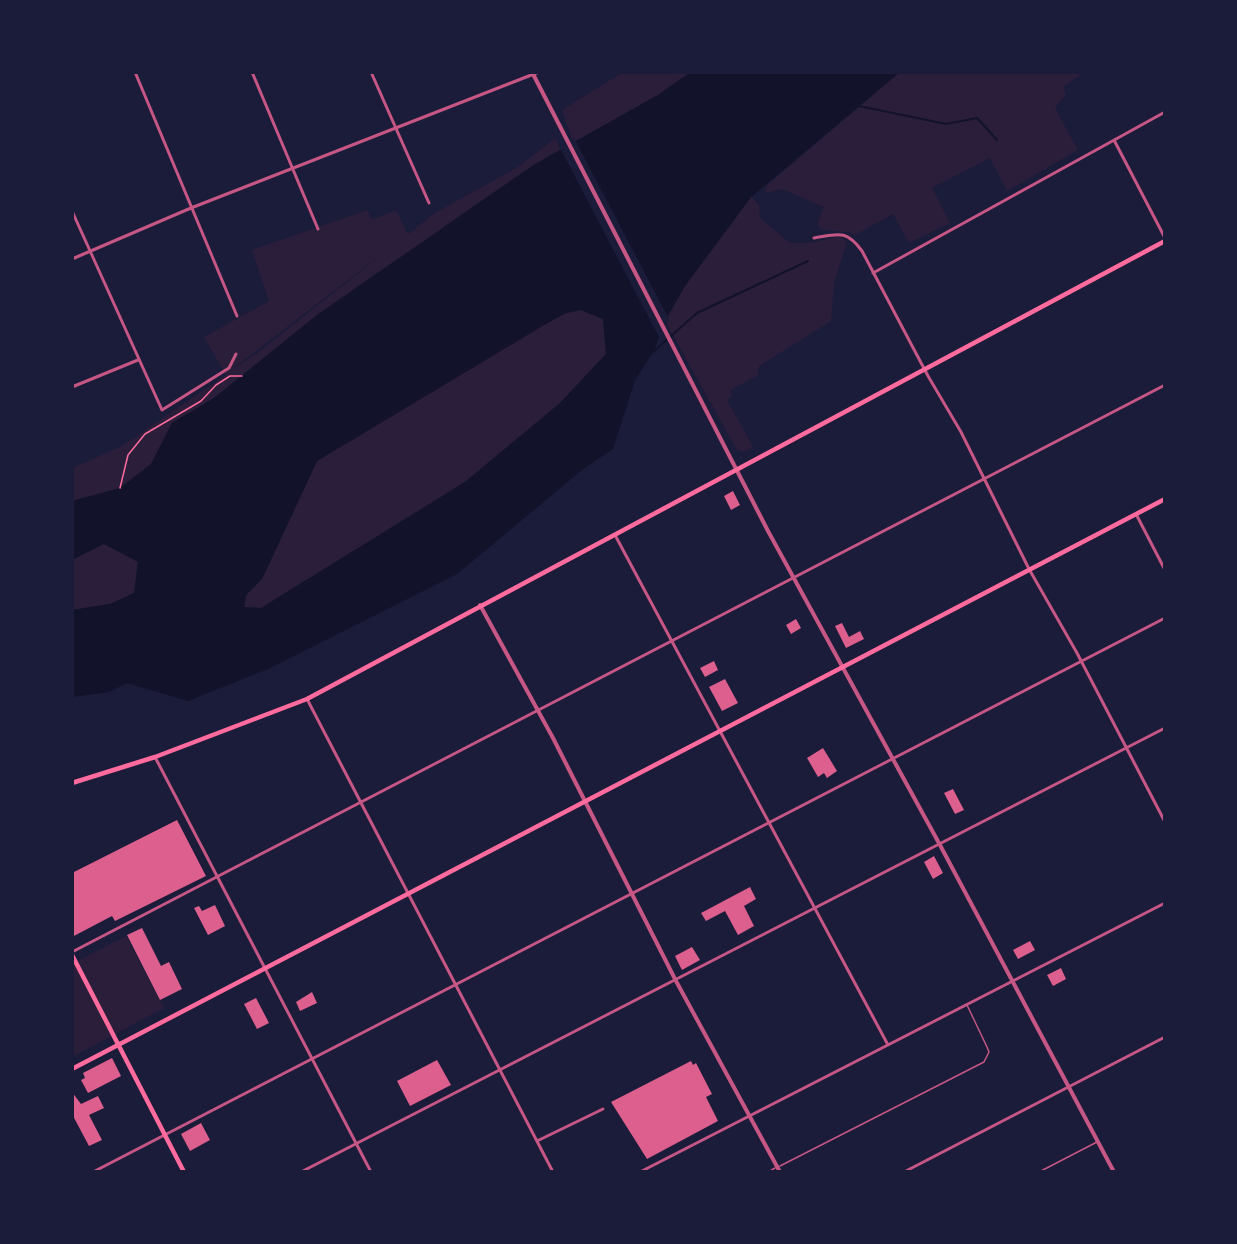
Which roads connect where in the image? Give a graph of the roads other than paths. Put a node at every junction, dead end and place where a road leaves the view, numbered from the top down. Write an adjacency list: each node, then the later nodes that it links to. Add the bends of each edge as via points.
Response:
1 (135, 72): 11 (street)
2 (252, 72): 9 (street)
3 (371, 72): 7 (street)
4 (539, 72): 5 (street)
5 (532, 74): 7 (street); 25 (street)
6 (1165, 112): 8 (street)
7 (394, 128): 9 (street); 10 (street)
8 (1114, 140): 15 (street); 18 (street)
9 (292, 169): 11 (street); 13 (street)
10 (429, 203)
11 (191, 208): 16 (street); 19 (street)
12 (72, 211): 16 (street)
13 (318, 229)
14 (814, 238): 18 (street, via 840,234 852,237)
15 (1165, 240): 22 (main road)
16 (89, 252): 17 (street); 21 (street)
17 (72, 259)
18 (873, 273): 22 (street)
19 (237, 315)
20 (236, 354): 21 (street, via 230,368 162,410)
21 (138, 360): 24 (street)
22 (924, 369): 25 (main road); 26 (street)
23 (1165, 385): 26 (street)
24 (72, 387)
25 (737, 469): 29 (main road); 32 (street)
26 (985, 479): 30 (street); 32 (street)
27 (1165, 499): 28 (main road)
28 (1136, 514): 30 (main road); 31 (street)
29 (614, 534): 33 (main road); 35 (street)
30 (1029, 569): 36 (street); 37 (main road)
31 (1165, 570)
32 (793, 578): 35 (street); 37 (street)
33 (480, 605): 38 (main road); 39 (street)
34 (1165, 618): 36 (street)
35 (672, 641): 39 (street); 41 (street)
36 (1081, 661): 42 (street); 44 (street)
37 (843, 667): 41 (main road); 44 (street)
38 (307, 699): 43 (main road); 47 (street)
39 (538, 710): 46 (street); 47 (street)
40 (1165, 728): 42 (street)
41 (719, 730): 46 (main road); 48 (street)
42 (1126, 747): 49 (street); 50 (street)
43 (155, 757): 45 (main road); 51 (street)
44 (893, 758): 48 (street); 50 (street)
45 (72, 783)
46 (586, 801): 52 (street); 53 (main road)
47 (360, 803): 51 (street); 53 (street)
48 (768, 821): 52 (street); 55 (street)
49 (1165, 822)
50 (940, 844): 55 (street); 58 (street)
51 (218, 877): 56 (street); 57 (street)
52 (632, 892): 59 (street); 60 (street)
53 (407, 894): 57 (main road); 60 (street)
54 (1165, 903): 58 (street)
55 (815, 909): 59 (street); 64 (street)
56 (72, 954): 63 (main road)
57 (265, 968): 63 (main road); 65 (street)
58 (1012, 980): 61 (street); 68 (street)
59 (676, 981): 67 (street); 70 (street)
60 (454, 986): 65 (street); 67 (street)
61 (967, 1005): 64 (street); 75 (lane, via 989,1052 984,1062)
62 (1165, 1037): 68 (street)
63 (118, 1044): 66 (main road); 71 (main road)
64 (889, 1045): 70 (street)
65 (312, 1059): 71 (street); 74 (street)
66 (72, 1069)
67 (500, 1070): 72 (street); 74 (street)
68 (1070, 1087): 73 (street); 83 (street)
69 (603, 1109): 72 (street)
70 (750, 1117): 75 (street); 81 (street)
71 (165, 1134): 76 (street); 77 (main road)
72 (537, 1141): 80 (street)
73 (1098, 1142): 84 (lane); 85 (street)
74 (356, 1143): 78 (street); 79 (street)
75 (778, 1170): 82 (lane)
76 (93, 1172)
77 (184, 1172)
78 (301, 1172)
79 (371, 1172)
80 (553, 1172)
81 (640, 1172)
82 (768, 1172)
83 (904, 1172)
84 (1039, 1172)
85 (1114, 1172)

